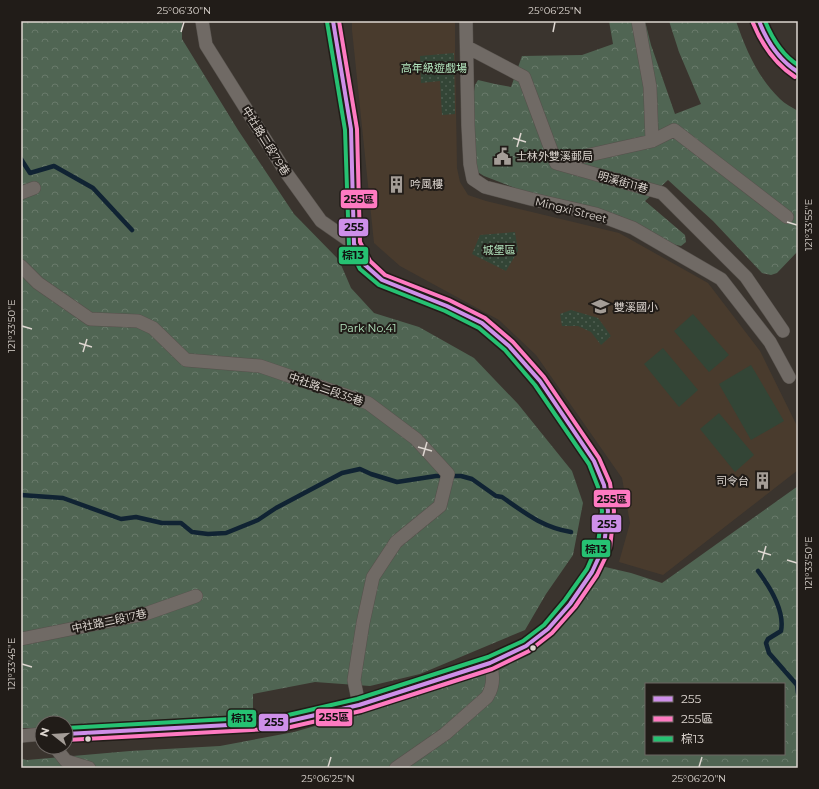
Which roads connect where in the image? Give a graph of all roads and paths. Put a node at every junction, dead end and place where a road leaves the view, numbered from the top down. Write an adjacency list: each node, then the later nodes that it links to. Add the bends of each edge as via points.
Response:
1 (202, 21): 13 (street, 中社路二段79巷, via 206,45 285,171 321,221)
2 (332, 21): 13 (street, via 351,129)
3 (466, 21): 6 (street, Mingxi Street)
4 (638, 21): 8 (street, via 650,87)
5 (759, 21): 7 (street, via 774,49)
6 (467, 47): 9 (street, via 524,77); 16 (street, Mingxi Street, via 468,125 473,179 485,187 596,214 633,228 720,279 770,342)
7 (798, 72)
8 (652, 141): 9 (street); 12 (street, via 674,130)
9 (556, 163): 15 (street, 明溪街11巷, via 662,193 746,277)
10 (34, 188): 11 (street)
11 (21, 194)
12 (787, 217)
13 (354, 244): 19 (street, via 365,265 382,280 482,323 509,346 540,381 594,461 604,485 608,511 604,546 592,572 570,604 548,629 526,646)
14 (21, 266): 20 (street, 中社路二段35巷, via 38,283 90,319 138,322 154,328 186,360 260,366 368,403 416,439 448,474 440,506 396,542 373,577 354,680)
15 (783, 331)
16 (789, 377)
17 (196, 596): 18 (street, 中社路二段17巷, via 145,614)
18 (21, 639)
19 (490, 663): 20 (street); 26 (street, via 494,675 488,697 445,734)
20 (359, 705): 21 (street, via 284,722)
21 (74, 734)
22 (34, 735): 23 (street)
23 (21, 736)
24 (61, 755): 25 (street, via 66,761)
25 (89, 768)
26 (396, 768)

